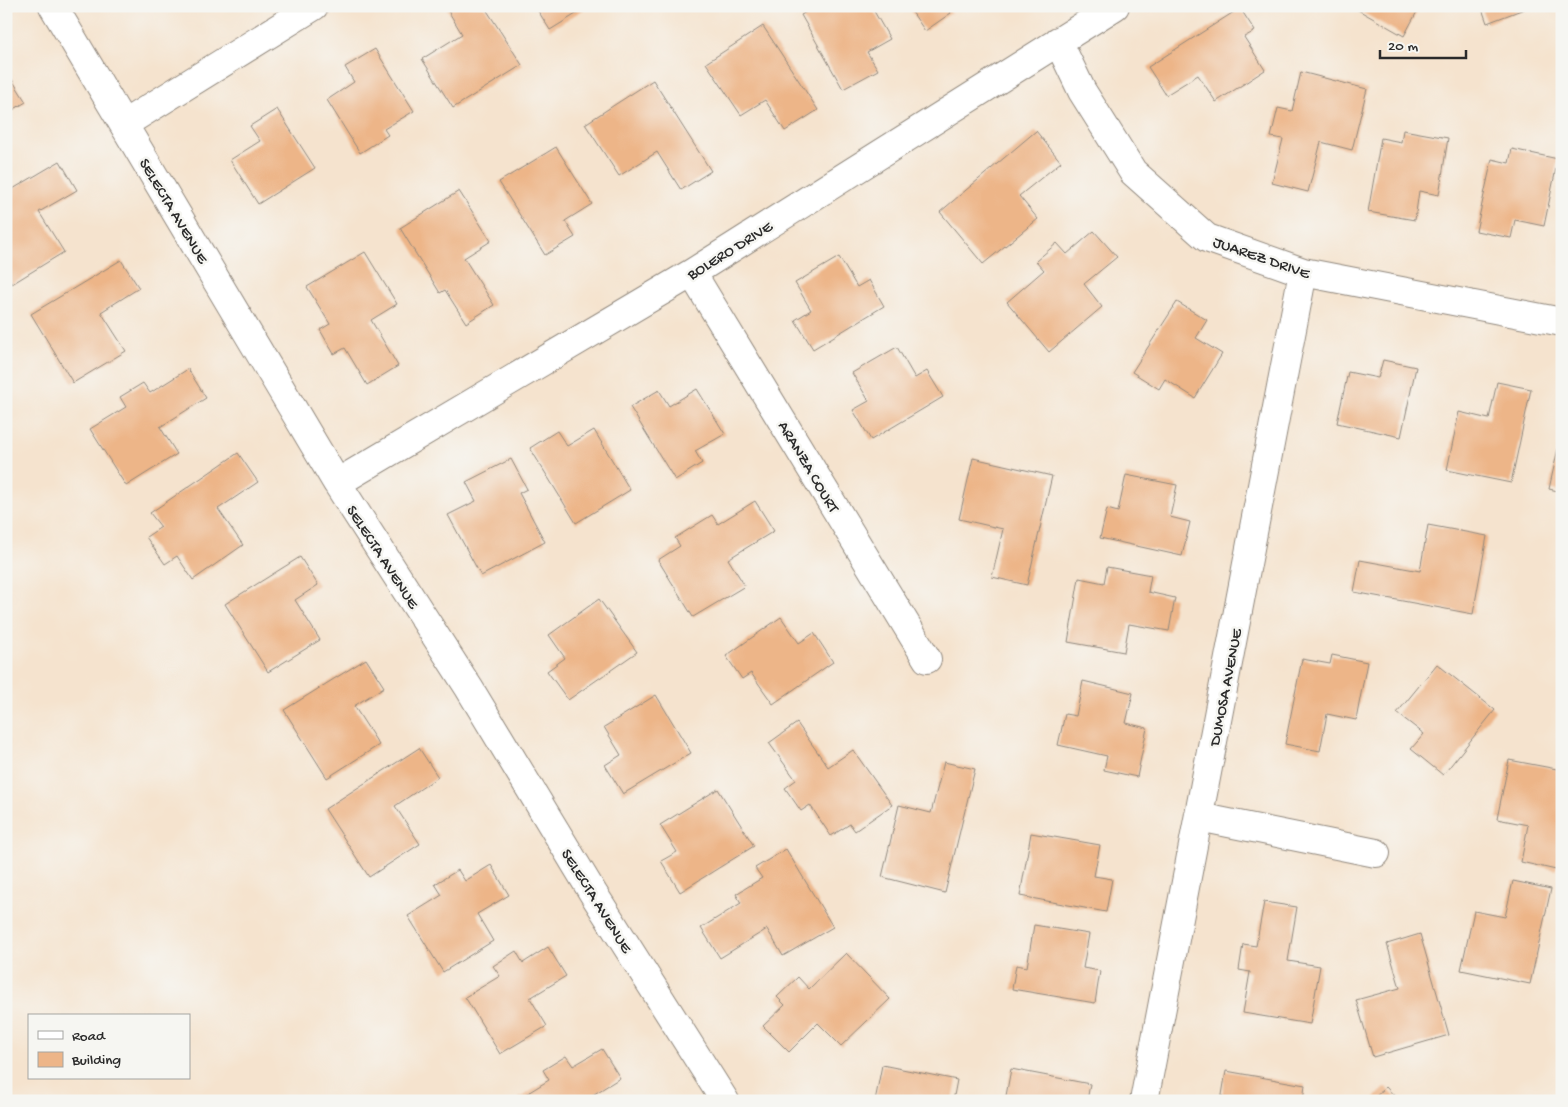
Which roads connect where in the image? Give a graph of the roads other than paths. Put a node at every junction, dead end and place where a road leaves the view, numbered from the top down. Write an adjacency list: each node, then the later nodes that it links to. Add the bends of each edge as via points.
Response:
1 (53, 6): 5 (street, SELECTA AVENUE)
2 (314, 6): 5 (street)
3 (1115, 6): 4 (street, BOLERO DRIVE)
4 (1058, 41): 6 (street, JUAREZ DRIVE, via 1082,91 1133,172 1207,238); 7 (street, BOLERO DRIVE)
5 (124, 124): 9 (street, SELECTA AVENUE)
6 (1303, 272): 8 (street, JUAREZ DRIVE); 11 (street, DUMOSA AVENUE)
7 (692, 273): 9 (street, BOLERO DRIVE); 10 (street, ARANZA COURT)
8 (1562, 322)
9 (337, 482): 13 (street, SELECTA AVENUE)
10 (927, 659)
11 (1199, 817): 12 (street); 14 (street, DUMOSA AVENUE)
12 (1376, 853)
13 (725, 1101)
14 (1144, 1101)

